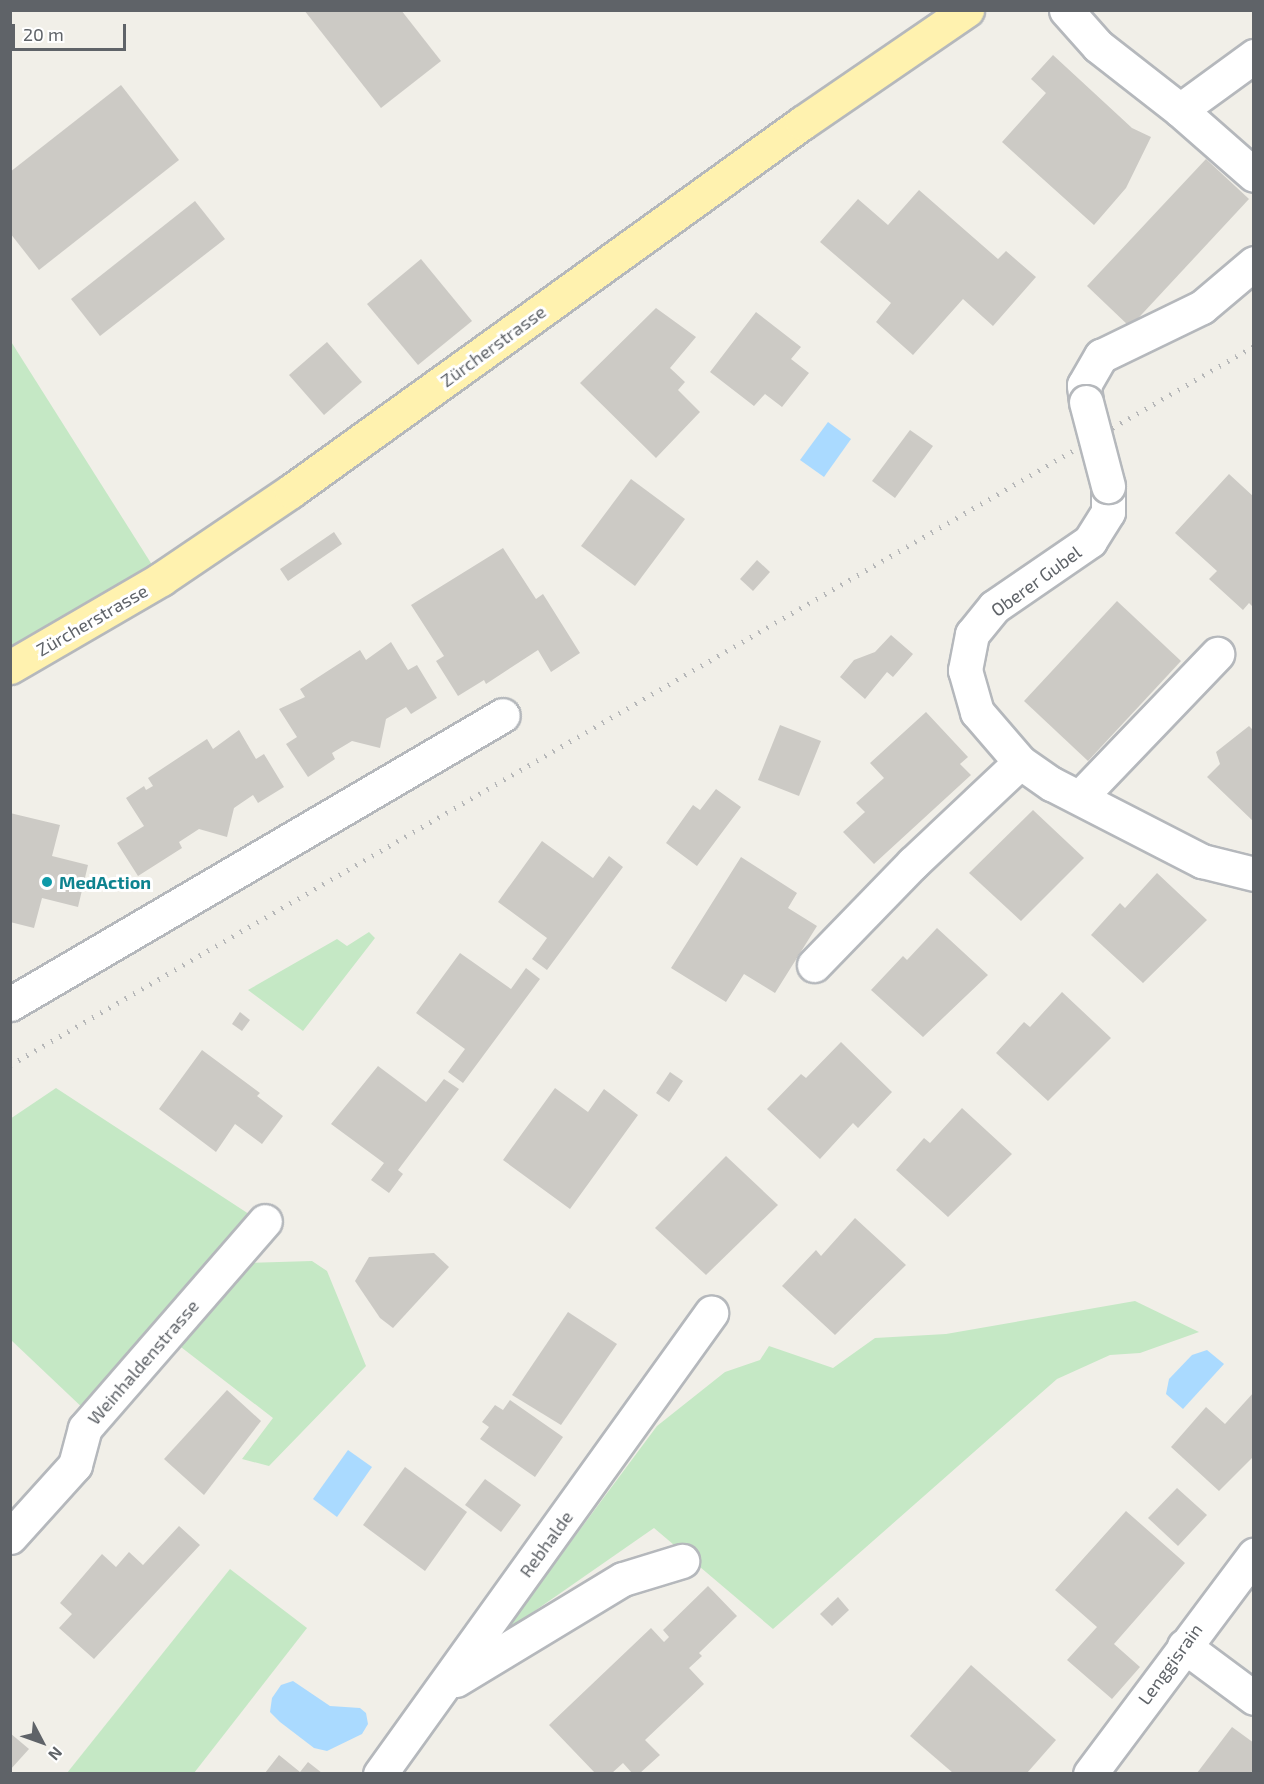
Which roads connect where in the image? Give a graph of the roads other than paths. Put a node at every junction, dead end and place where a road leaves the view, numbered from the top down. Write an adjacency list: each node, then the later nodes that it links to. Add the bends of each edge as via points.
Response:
1 (967, 10): 8 (main road, Zürcherstrasse, via 802,123 291,491 161,579)
2 (1066, 10): 4 (street, via 1098,46)
3 (1254, 56): 4 (street)
4 (1179, 110): 5 (street)
5 (1254, 175)
6 (1254, 263): 10 (street, Oberer Gubel, bridge, via 1202,307 1101,356 1084,384 1108,486 1108,512 1090,541 994,607 972,634 965,670 977,712)
7 (1216, 654): 11 (street)
8 (10, 667)
9 (503, 715): 14 (street)
10 (1020, 762): 11 (street, Oberer Gubel, via 1052,784); 13 (street, via 913,863)
11 (1081, 796): 12 (street, Oberer Gubel, via 1202,861)
12 (1254, 874)
13 (814, 965)
14 (10, 1004)
15 (266, 1221): 17 (street, Weinhaldenstrasse, via 85,1428 75,1465)
16 (711, 1313): 21 (street, Rebhalde)
17 (10, 1537)
18 (1252, 1555): 20 (street, Lenggisrain)
19 (681, 1561): 21 (street, via 623,1579)
20 (1184, 1646): 22 (street); 24 (street, Lenggisrain)
21 (441, 1689): 23 (street, Rebhalde)
22 (1254, 1698)
23 (380, 1773)
24 (1090, 1773)

